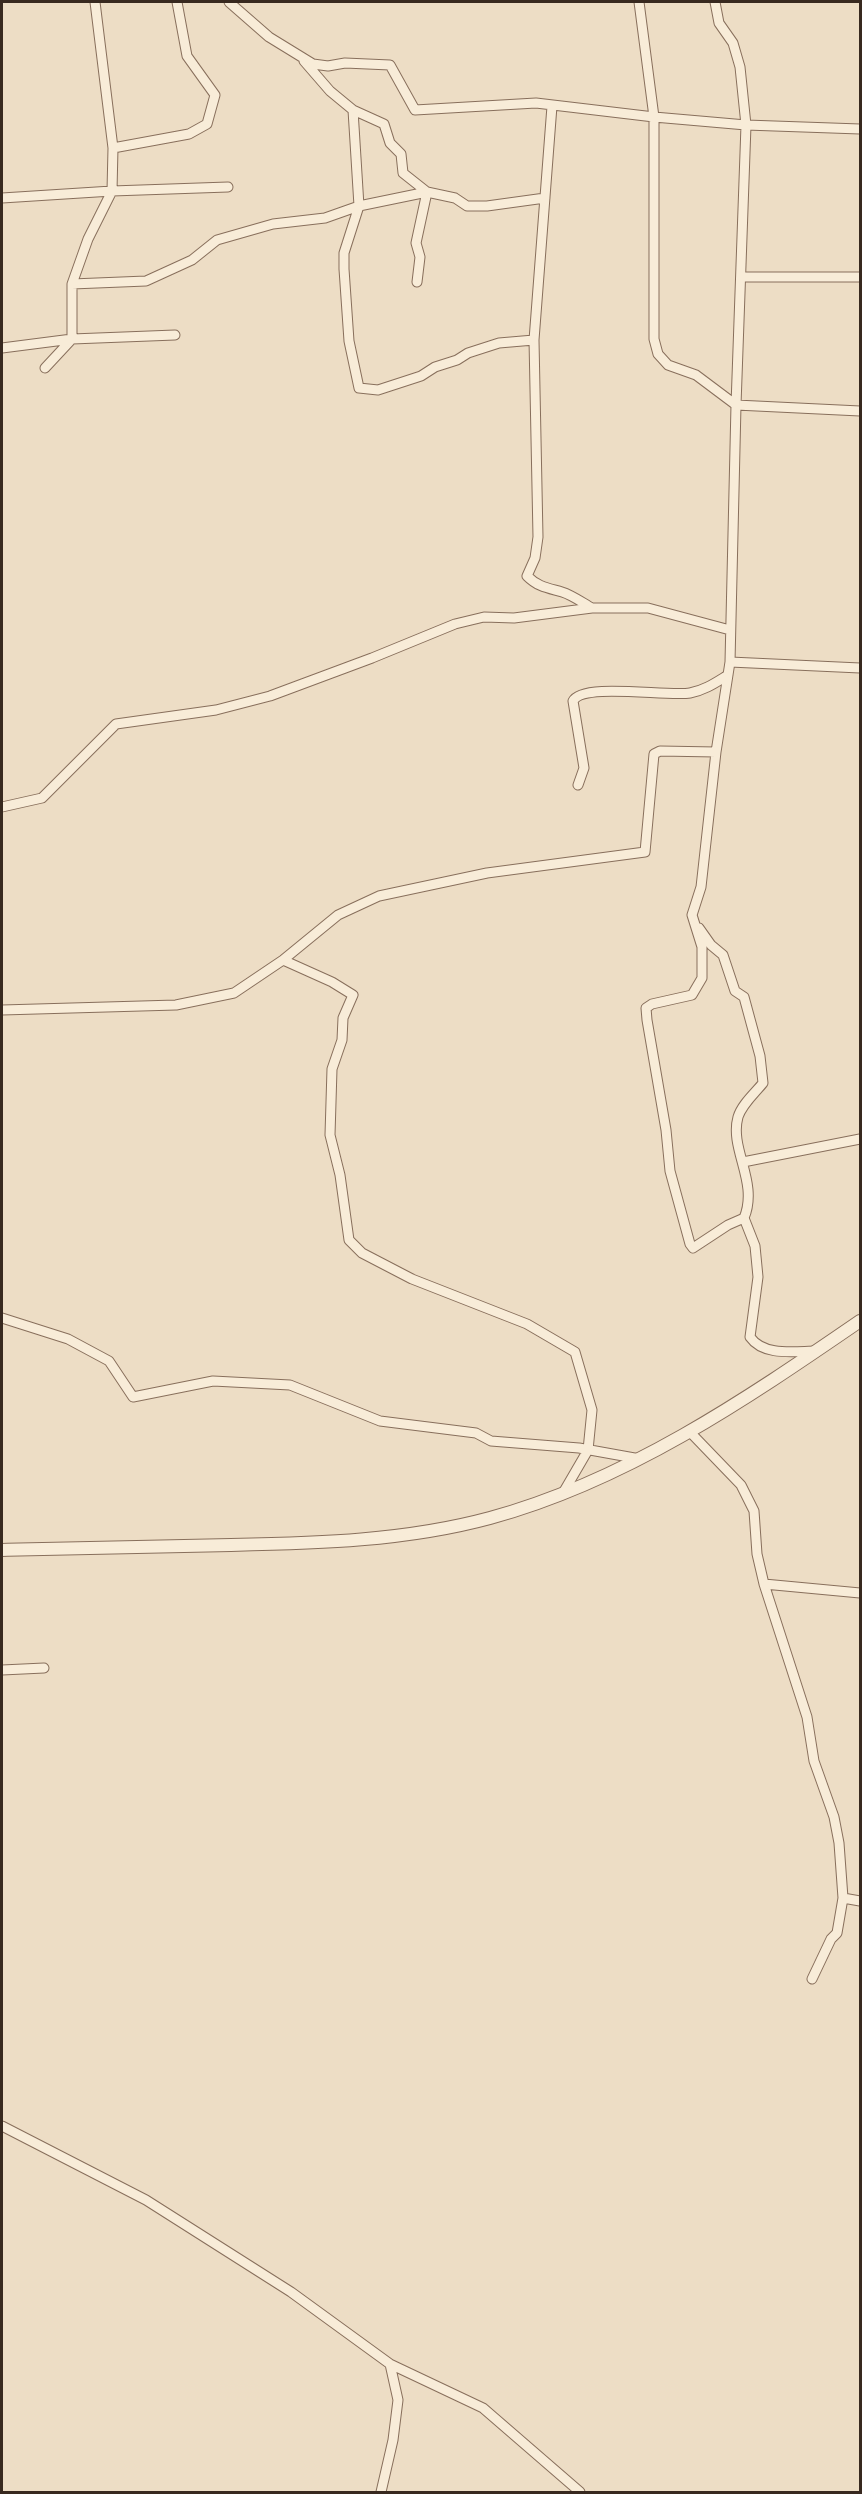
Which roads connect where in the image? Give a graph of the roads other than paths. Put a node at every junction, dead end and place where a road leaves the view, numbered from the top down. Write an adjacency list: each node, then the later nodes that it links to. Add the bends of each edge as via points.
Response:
1 (95, 2): 12 (street)
2 (177, 2): 12 (street, via 187,56 215,95 207,124 189,134)
3 (230, 2): 6 (street, via 269,37)
4 (639, 2): 9 (street)
5 (715, 2): 10 (street, via 719,23 733,43 740,68)
6 (300, 56): 7 (street, via 313,64 328,66 390,65 415,110 536,103); 8 (street, via 330,92)
7 (552, 106): 9 (street); 17 (street)
8 (353, 110): 15 (street, via 384,124 390,143 401,154 403,173); 18 (street)
9 (654, 117): 10 (street); 28 (street, via 654,339 658,354 668,365 696,375)
10 (746, 125): 11 (street); 19 (street)
11 (861, 129)
12 (113, 148): 14 (street)
13 (228, 188): 14 (street)
14 (112, 191): 16 (street); 22 (street)
15 (427, 192): 17 (street, via 455,198 467,206); 18 (street); 21 (street, via 416,243 420,257)
16 (2, 198)
17 (545, 198): 25 (street)
18 (359, 206): 22 (street, via 325,218 273,224 217,240 192,260 147,281); 25 (street, via 344,253 344,269 350,341 359,388 378,390 499,343)
19 (741, 277): 20 (street); 28 (street)
20 (861, 277)
21 (417, 282)
22 (72, 284): 24 (street)
23 (175, 335): 24 (street)
24 (72, 339): 26 (street); 27 (street)
25 (534, 340): 30 (street, via 538,537 528,576 548,590 564,592)
26 (2, 348)
27 (45, 368)
28 (736, 405): 29 (street); 31 (street)
29 (861, 411)
30 (592, 608): 31 (street, via 648,608); 37 (street, via 514,618 484,617 454,624 270,696 216,710 116,724 42,798)
31 (730, 630): 32 (street)
32 (729, 662): 33 (street); 34 (street)
33 (861, 668)
34 (728, 675): 35 (street); 36 (street, via 711,687 690,693 601,690 575,697 584,768)
35 (716, 752): 38 (street, via 701,887); 39 (street, via 654,754 645,852 486,873 379,896 338,915)
36 (578, 784)
37 (2, 807)
38 (692, 915): 42 (street, via 711,945 723,955 735,991 744,997 760,1056 763,1083 738,1117); 43 (street, via 702,947 702,978 692,995 646,1008 670,1171 693,1248)
39 (283, 960): 40 (street, via 234,993 176,1005); 48 (street, via 353,995 343,1018 342,1040 332,1070 330,1135 349,1240 362,1253 412,1279 527,1324 575,1352 592,1410)
40 (2, 1010)
41 (861, 1139): 42 (street)
42 (742, 1162): 43 (street, via 750,1205)
43 (744, 1218): 46 (street, via 755,1246 758,1277 750,1337 755,1344 777,1352)
44 (2, 1318): 48 (street, via 68,1339 109,1361 133,1397 213,1381 290,1385 380,1421 476,1433 491,1441)
45 (861, 1321): 46 (street)
46 (817, 1351): 47 (street)
47 (689, 1431): 49 (street); 52 (street, via 741,1485 754,1511)
48 (588, 1450): 49 (street); 50 (street)
49 (640, 1459): 50 (street)
50 (563, 1493): 51 (street, via 490,1518 384,1539)
51 (2, 1550)
52 (764, 1584): 53 (street); 56 (street, via 807,1717 814,1761 834,1817)
53 (861, 1593)
54 (44, 1668): 55 (street)
55 (2, 1670)
56 (843, 1898): 57 (street); 58 (street, via 837,1933)
57 (861, 1901)
58 (812, 1979)
59 (2, 2126): 60 (street, via 146,2200 291,2292)
60 (390, 2364): 61 (street, via 398,2400); 62 (street, via 483,2408)
61 (381, 2493)
62 (580, 2493)

